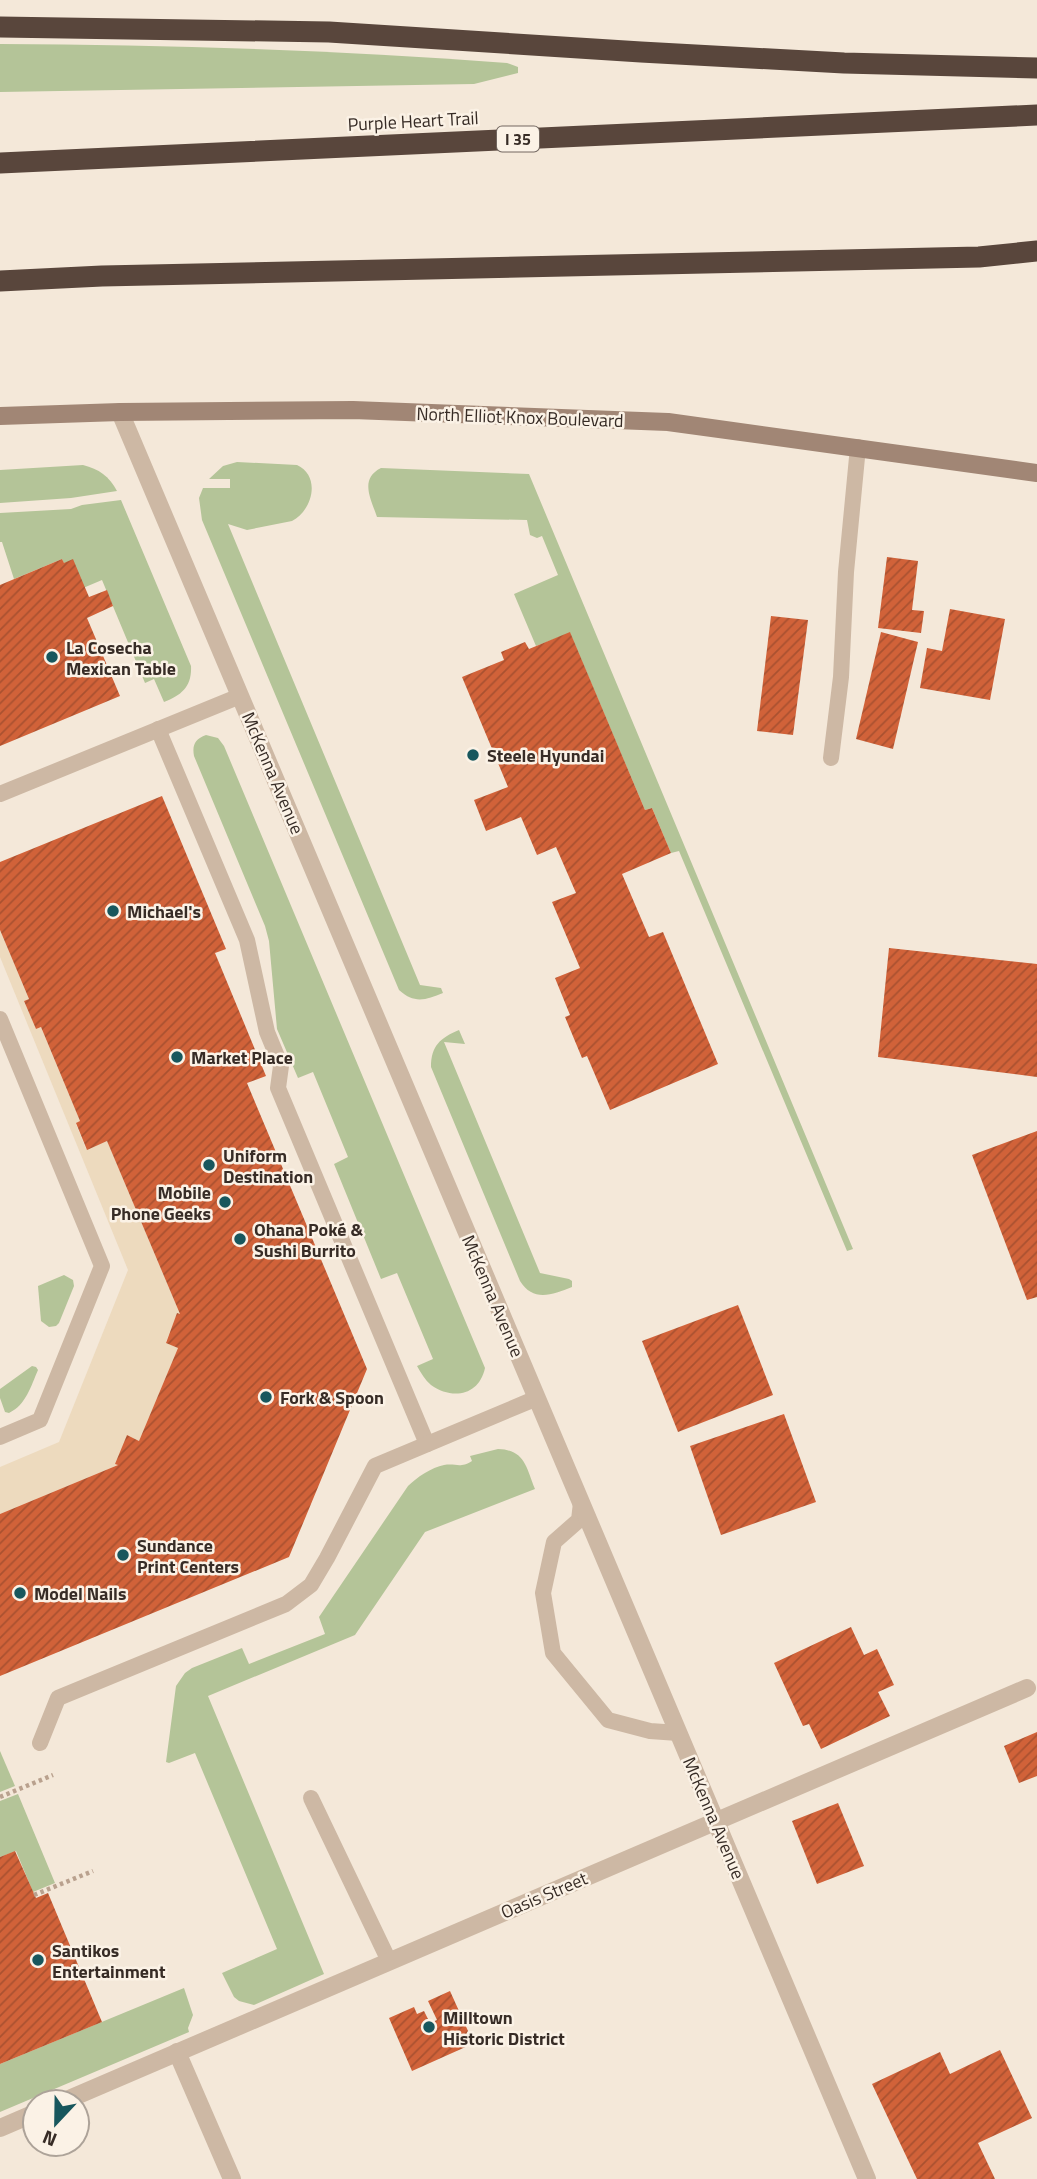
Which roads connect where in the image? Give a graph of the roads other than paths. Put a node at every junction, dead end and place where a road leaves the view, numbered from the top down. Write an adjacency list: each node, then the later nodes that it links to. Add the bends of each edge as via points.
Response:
1 (0, 27): 2 (highway, via 329,32 844,63)
2 (1037, 68)
3 (1037, 115): 4 (highway, Purple Heart Trail / I 35)
4 (0, 163)
5 (1037, 251): 6 (highway)
6 (979, 257): 7 (highway); 8 (highway)
7 (1037, 261)
8 (102, 276): 9 (highway); 10 (highway)
9 (0, 281)
10 (0, 289)
11 (120, 412): 12 (main road, North Elliot Knox Boulevard); 13 (main road, North Elliot Knox Boulevard, via 353,410 668,422); 15 (street, McKenna Avenue)
12 (0, 416)
13 (858, 447): 14 (main road, North Elliot Knox Boulevard); 17 (lane)
14 (1037, 473)
15 (240, 695): 16 (lane); 20 (street, McKenna Avenue)
16 (158, 729): 18 (lane); 22 (lane, via 247,940 267,1032 281,1066 278,1088)
17 (831, 758)
18 (0, 794)
19 (0, 1019): 21 (lane, via 102,1266 40,1420)
20 (537, 1398): 22 (lane); 23 (street, McKenna Avenue)
21 (0, 1437)
22 (427, 1444): 26 (lane, via 376,1466 311,1585 298,1597 58,1698)
23 (581, 1503): 25 (street, McKenna Avenue); 25 (lane, via 579,1520 554,1542 543,1593 553,1653 608,1720)
24 (1032, 1688): 28 (street, Oasis Street)
25 (678, 1733): 28 (street, McKenna Avenue)
26 (40, 1743)
27 (312, 1798): 29 (lane)
28 (716, 1821): 29 (street, Oasis Street); 35 (street, McKenna Avenue)
29 (389, 1961): 30 (street, Oasis Street)
30 (177, 2052): 31 (street, Oasis Street); 34 (street)
31 (91, 2089)
32 (21, 2119): 33 (street)
33 (0, 2128)
34 (232, 2179)
35 (867, 2179)

